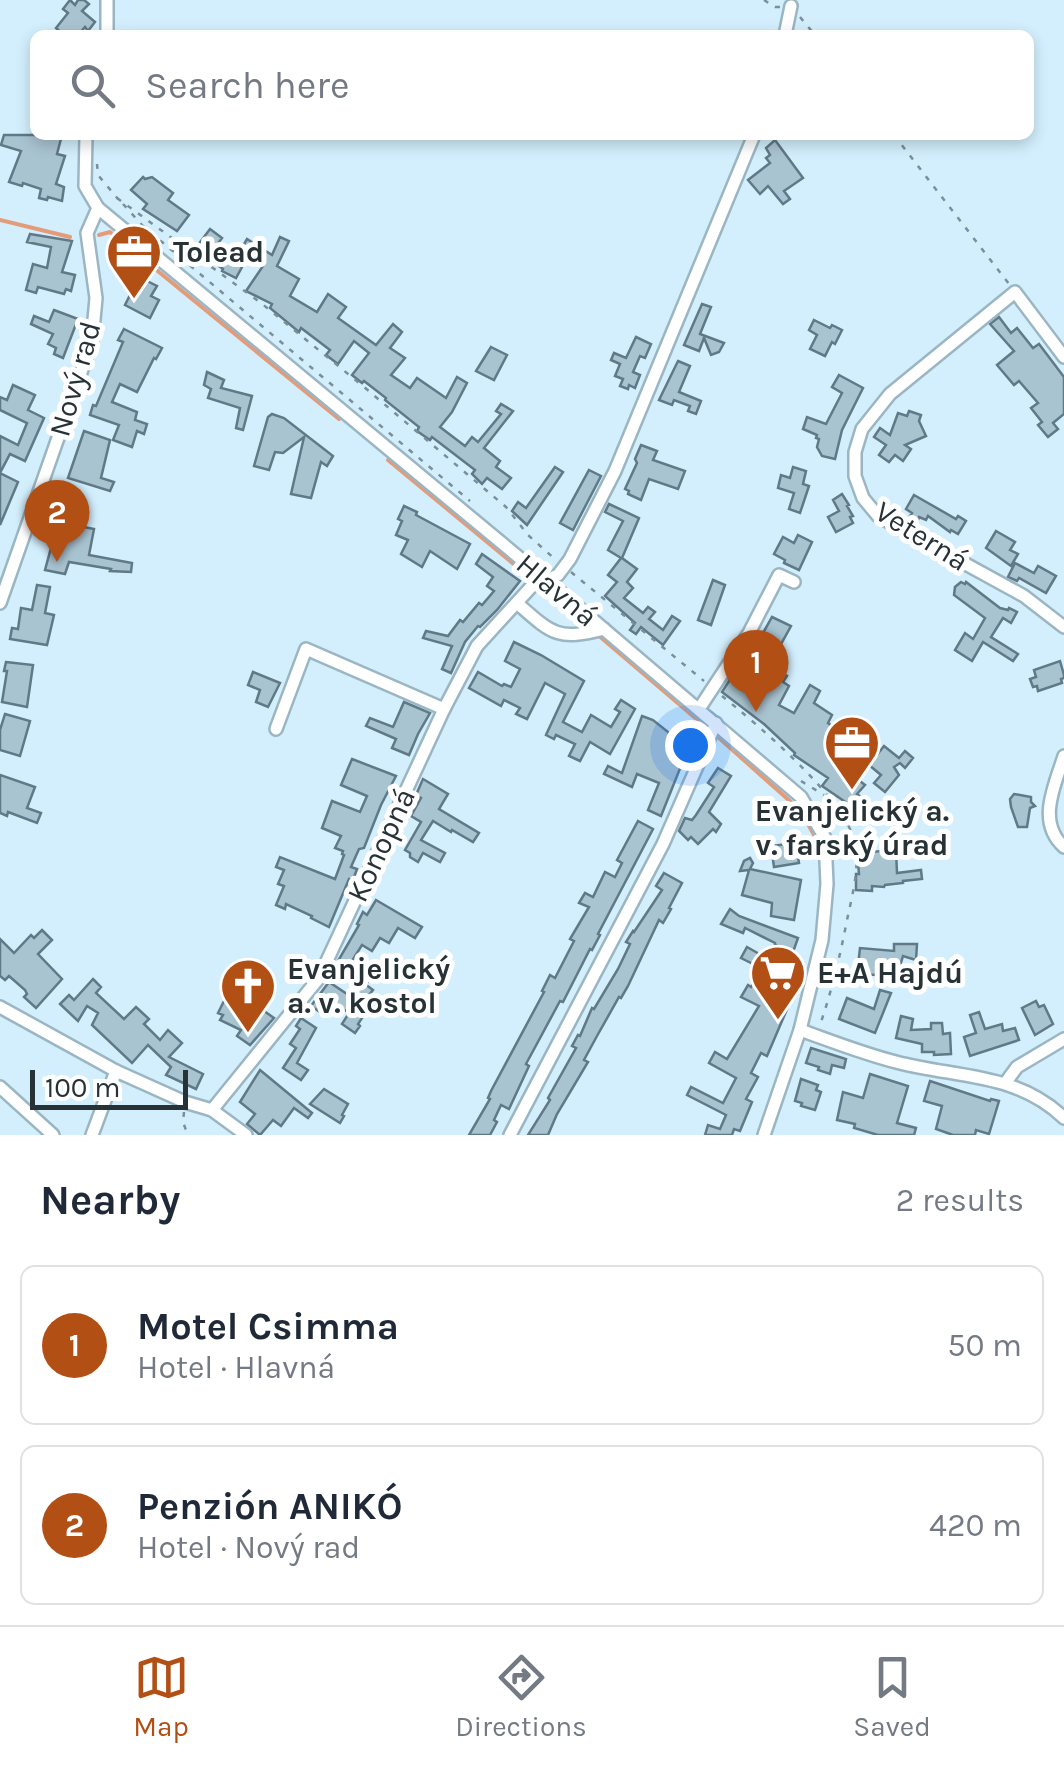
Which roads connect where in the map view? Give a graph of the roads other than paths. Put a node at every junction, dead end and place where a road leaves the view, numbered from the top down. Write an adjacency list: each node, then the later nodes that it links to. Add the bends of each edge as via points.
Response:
1 (107, 0): 3 (street)
2 (791, 6): 4 (street)
3 (106, 30)
4 (786, 30)
5 (86, 140): 7 (street, via 85,186)
6 (752, 140): 9 (street, Konopná, via 615,471 564,567)
7 (98, 208): 9 (street, Hlavná); 11 (street, Nový rad, via 87,233 96,298 92,341)
8 (1064, 357): 13 (street, Veterná, via 1015,292 890,394 862,429 855,452 855,476 878,516 1024,596)
9 (545, 580): 12 (street, Konopná); 14 (street, Hlavná)
10 (794, 582): 16 (street, via 779,575)
11 (0, 603)
12 (518, 604): 14 (street, via 554,633); 15 (street, Konopná, via 477,646)
13 (1064, 627)
14 (604, 629): 16 (street, Hlavná)
15 (444, 709): 18 (street, via 306,649); 27 (street, Konopná, via 319,978)
16 (699, 709): 17 (street, Hlavná)
17 (716, 723): 22 (street, Hlavná, via 801,797 824,838 822,940); 32 (street, via 664,844)
18 (276, 728)
19 (1064, 756): 20 (street, via 1048,809)
20 (1064, 847)
21 (0, 1007): 24 (street)
22 (800, 1030): 25 (street, via 897,1063); 33 (street, Hlavná)
23 (1064, 1039): 25 (street, via 1017,1067)
24 (116, 1071): 27 (street); 30 (street)
25 (1006, 1082): 28 (street)
26 (0, 1087): 29 (street)
27 (212, 1110): 31 (street)
28 (1064, 1118)
29 (53, 1135)
30 (92, 1135)
31 (246, 1135)
32 (510, 1135)
33 (764, 1135)

